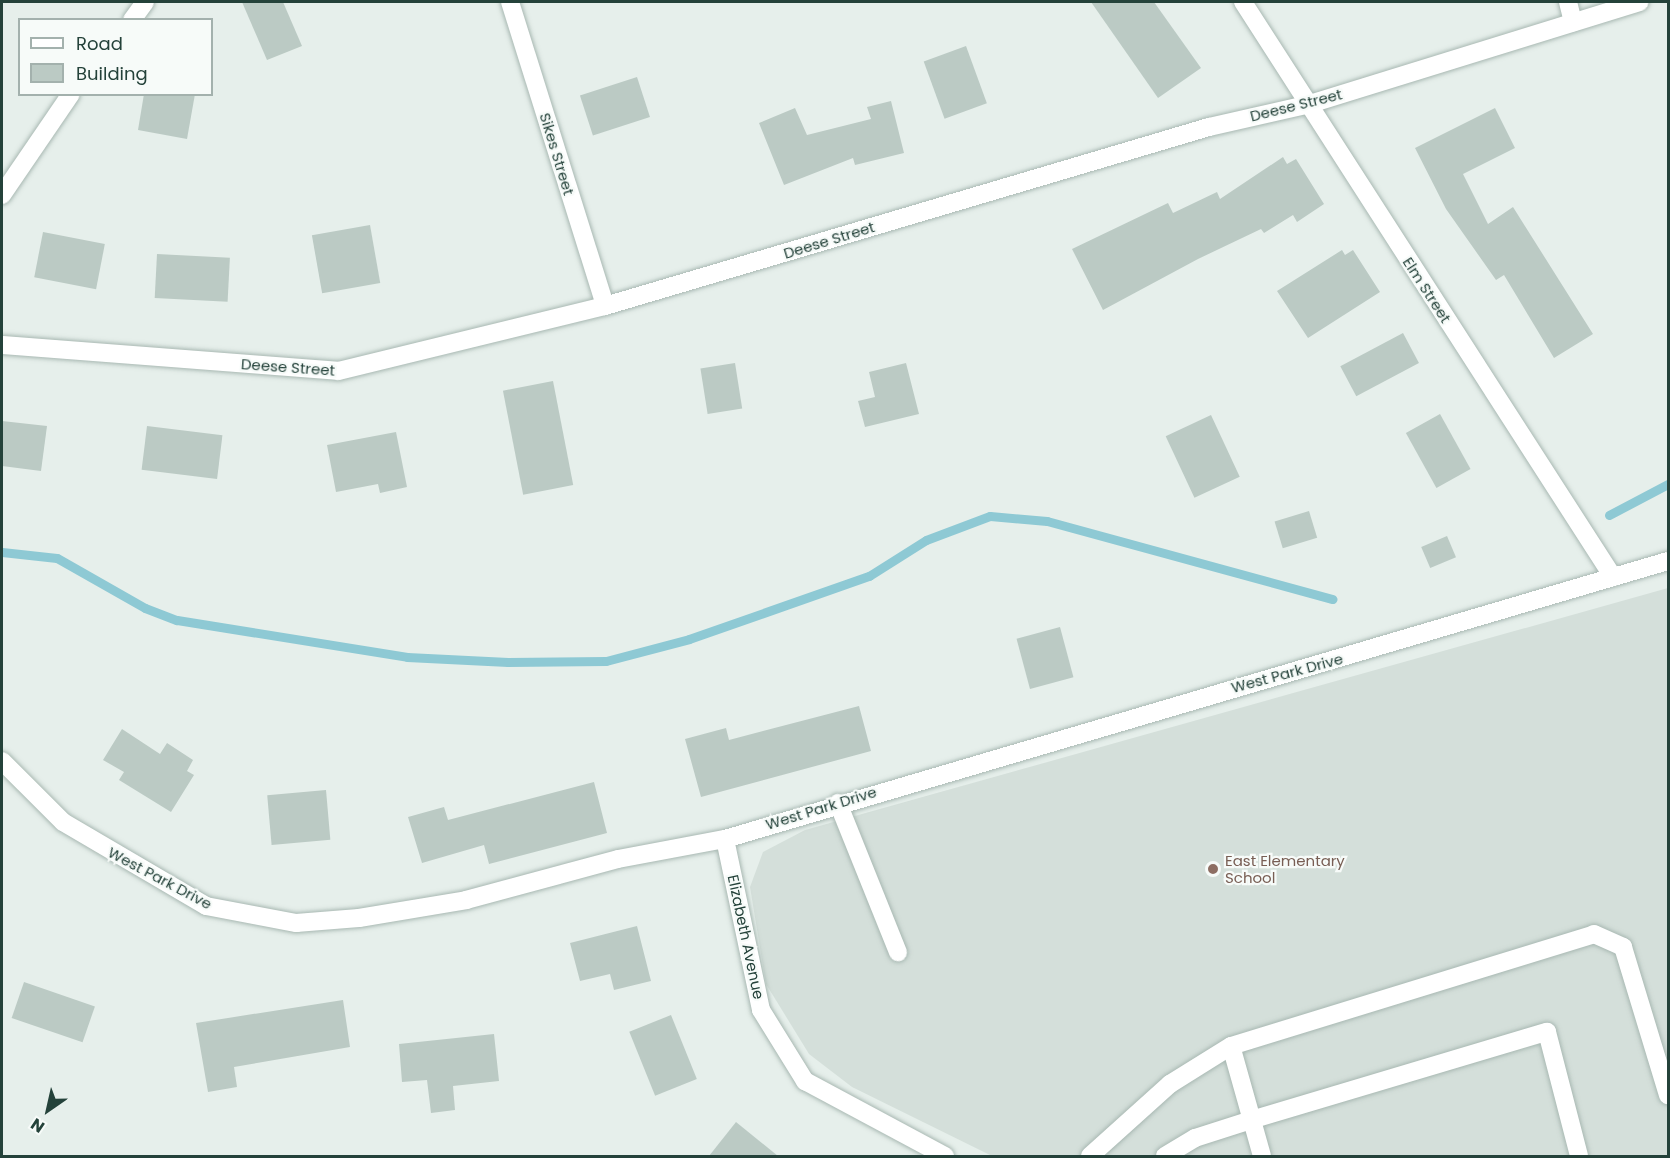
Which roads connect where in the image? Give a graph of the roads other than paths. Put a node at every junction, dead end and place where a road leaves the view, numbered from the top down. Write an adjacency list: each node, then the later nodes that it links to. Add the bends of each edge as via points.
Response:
1 (145, 2): 6 (street)
2 (510, 2): 11 (street, Sikes Street)
3 (1243, 2): 9 (street, Elm Street)
4 (1568, 2): 7 (street)
5 (1640, 2): 7 (street, Deese Street)
6 (133, 18)
7 (1573, 22): 9 (street, Deese Street)
8 (70, 96): 10 (street)
9 (1310, 104): 11 (street, Deese Street, via 1209,127); 14 (street, Elm Street)
10 (2, 195)
11 (605, 306): 12 (street, Deese Street, via 338,371)
12 (2, 345)
13 (1668, 561): 14 (street, West Park Drive)
14 (1612, 577): 16 (street, West Park Drive)
15 (2, 760): 17 (street, West Park Drive, via 63,822 154,878 206,906 296,923 466,900 618,859)
16 (838, 803): 17 (street, West Park Drive); 18 (street)
17 (725, 838): 22 (street, Elizabeth Avenue, via 761,1011 805,1081)
18 (898, 952)
19 (1231, 1046): 20 (street, via 1594,934 1623,947); 21 (street); 23 (street, via 1170,1084)
20 (1668, 1095)
21 (1251, 1120): 24 (street, via 1195,1138); 25 (street); 26 (street, via 1547,1032)
22 (945, 1156)
23 (1090, 1156)
24 (1165, 1156)
25 (1262, 1156)
26 (1580, 1156)

